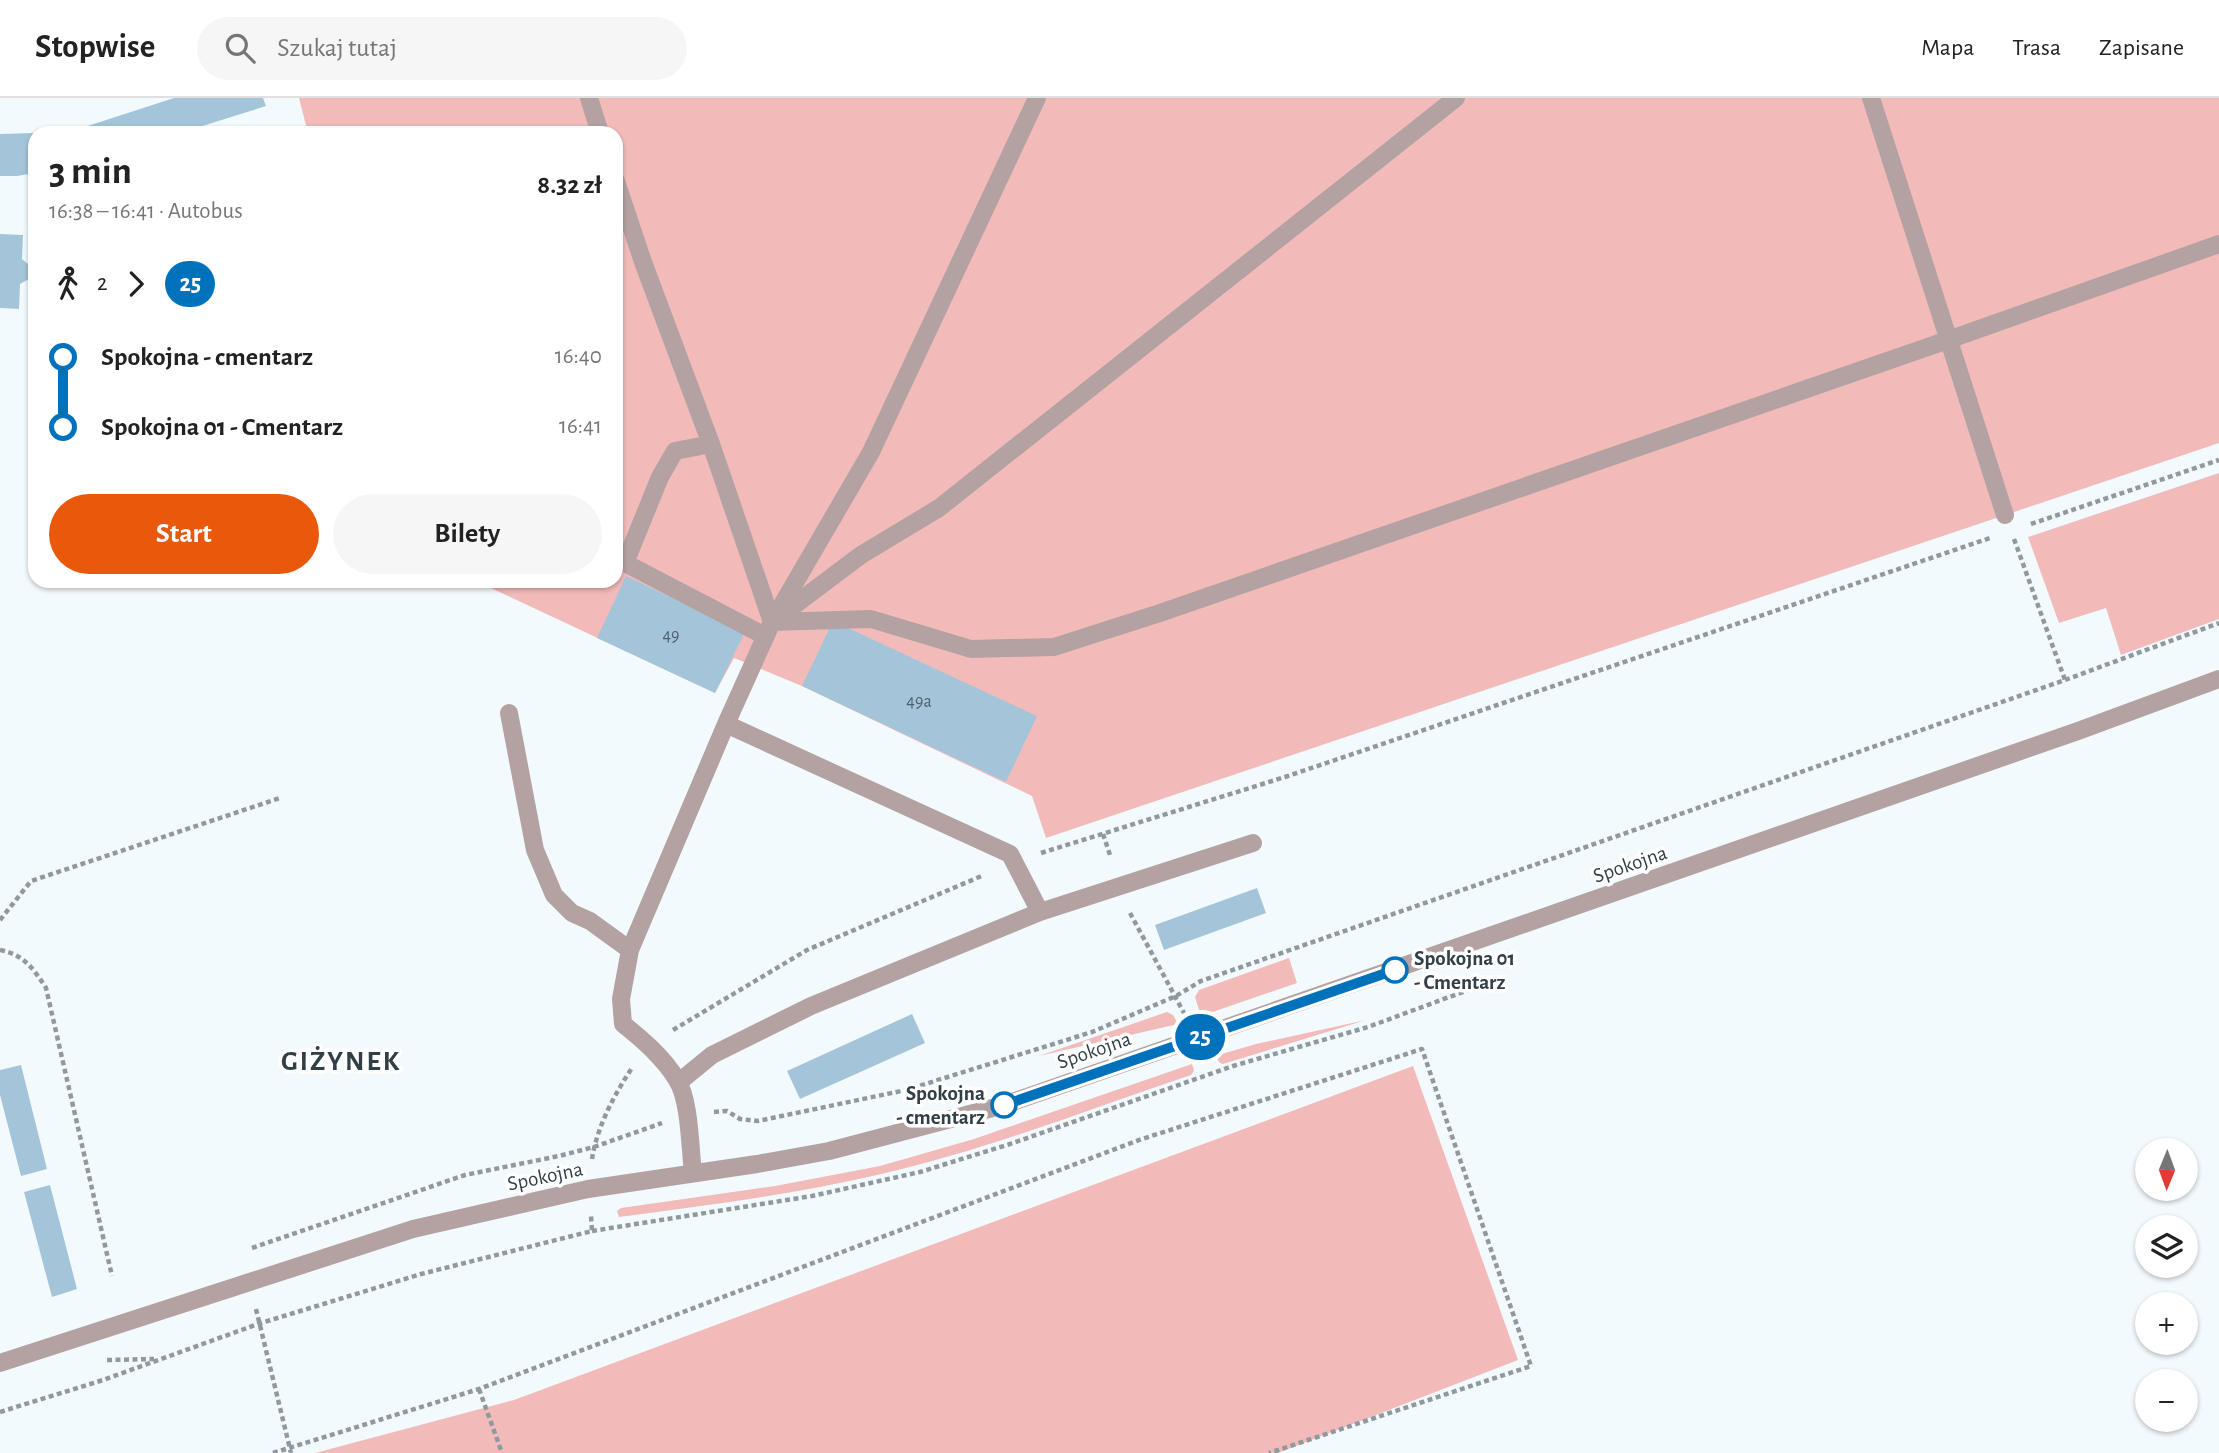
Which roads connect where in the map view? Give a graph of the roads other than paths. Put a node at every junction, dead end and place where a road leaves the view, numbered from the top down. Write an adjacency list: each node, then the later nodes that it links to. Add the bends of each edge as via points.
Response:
1 (589, 98): 5 (street)
2 (1037, 98): 11 (street, via 871,452)
3 (1456, 98): 11 (street, via 939,508 861,555)
4 (1871, 98): 8 (street)
5 (598, 126)
6 (623, 202): 9 (street)
7 (2219, 244): 8 (street)
8 (1948, 340): 10 (street); 11 (street, via 1054,647 971,649 871,619)
9 (711, 444): 11 (street); 11 (street, via 675,451 625,563)
10 (2005, 515)
11 (768, 629): 14 (street)
12 (2219, 679): 19 (street, Spokojna, via 1004,1105 829,1151)
13 (509, 713): 17 (street, via 535,850 554,895 572,913)
14 (726, 724): 16 (street, via 1010,854); 17 (street)
15 (1253, 843): 16 (street)
16 (1040, 912): 18 (street, via 811,1006 712,1055)
17 (630, 950): 18 (street, via 621,999 623,1024 648,1045)
18 (678, 1082): 19 (street, via 687,1114)
19 (693, 1173): 20 (street, Spokojna, via 588,1189 412,1229)
20 (0, 1363)

